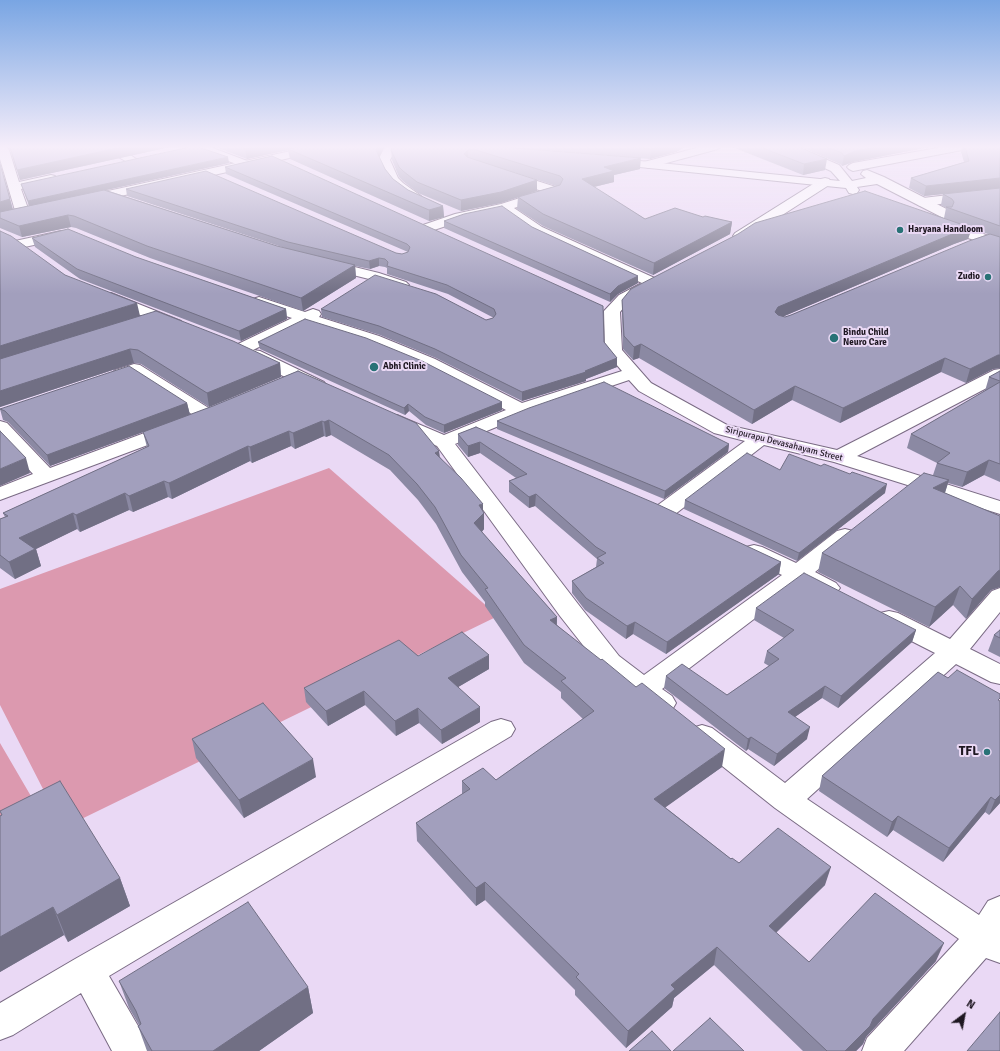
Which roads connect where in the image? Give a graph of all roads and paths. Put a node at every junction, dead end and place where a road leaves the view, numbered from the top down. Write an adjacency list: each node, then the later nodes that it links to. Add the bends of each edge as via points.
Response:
1 (17, 196): 16 (street)
2 (103, 196): 9 (street)
3 (111, 196): 12 (street)
4 (412, 196): 11 (street)
5 (539, 196): 13 (street)
6 (802, 196): 26 (street)
7 (911, 196): 10 (street)
8 (974, 196): 10 (street)
9 (77, 202)
10 (922, 202): 24 (street, via 957,221)
11 (425, 203)
12 (136, 204)
13 (504, 207): 18 (street); 42 (street, Siripurapu Devasahayam Street, via 537,230 661,279 605,308 614,351)
14 (439, 209): 18 (street)
15 (38, 210): 16 (street)
16 (23, 214): 17 (street)
17 (8, 217)
18 (460, 217): 21 (street)
19 (927, 219): 25 (street)
20 (414, 221): 21 (street)
21 (428, 228): 23 (street)
22 (78, 235): 29 (street, via 71,232 13,240)
23 (449, 237)
24 (1000, 237)
25 (985, 240): 27 (street); 28 (street)
26 (724, 245)
27 (1000, 245)
28 (960, 248)
29 (38, 257)
30 (314, 261): 32 (street)
31 (391, 264): 32 (street)
32 (374, 276): 33 (street); 34 (street)
33 (355, 288)
34 (412, 288)
35 (95, 292): 38 (street)
36 (247, 298): 39 (street)
37 (324, 307): 39 (street)
38 (158, 317): 40 (street); 41 (street)
39 (305, 319): 44 (street, via 235,346); 48 (street, via 373,340 429,363)
40 (137, 324)
41 (186, 328)
42 (632, 373): 48 (street); 53 (street, Siripurapu Devasahayam Street, via 645,387 721,428)
43 (1000, 374): 55 (street)
44 (300, 377): 46 (street); 47 (street)
45 (104, 379): 56 (street, via 134,369 216,413)
46 (279, 386)
47 (336, 394)
48 (521, 410): 51 (street)
49 (379, 413): 54 (street)
50 (2, 418): 56 (street)
51 (477, 429): 52 (street); 54 (street)
52 (499, 438)
53 (760, 439): 55 (street, Siripurapu Devasahayam Street); 62 (street)
54 (444, 442): 72 (street, via 610,662)
55 (840, 457): 57 (street, Siripurapu Devasahayam Street)
56 (46, 476): 58 (street)
57 (916, 481): 59 (street); 61 (street, Siripurapu Devasahayam Street)
58 (0, 494)
59 (897, 495)
60 (644, 501): 62 (street)
61 (1000, 508)
62 (666, 510): 63 (street)
63 (687, 520)
64 (860, 524): 66 (street)
65 (736, 543): 66 (street)
66 (799, 573): 68 (street); 72 (street)
67 (1000, 596): 70 (street)
68 (848, 598)
69 (869, 609): 70 (street)
70 (953, 652): 71 (street); 74 (street)
71 (1000, 675)
72 (643, 689): 74 (street)
73 (501, 729): 76 (street)
74 (786, 800): 75 (street)
75 (995, 932): 79 (street)
76 (87, 970): 77 (street); 78 (street)
77 (0, 1023)
78 (132, 1051)
79 (880, 1051)

